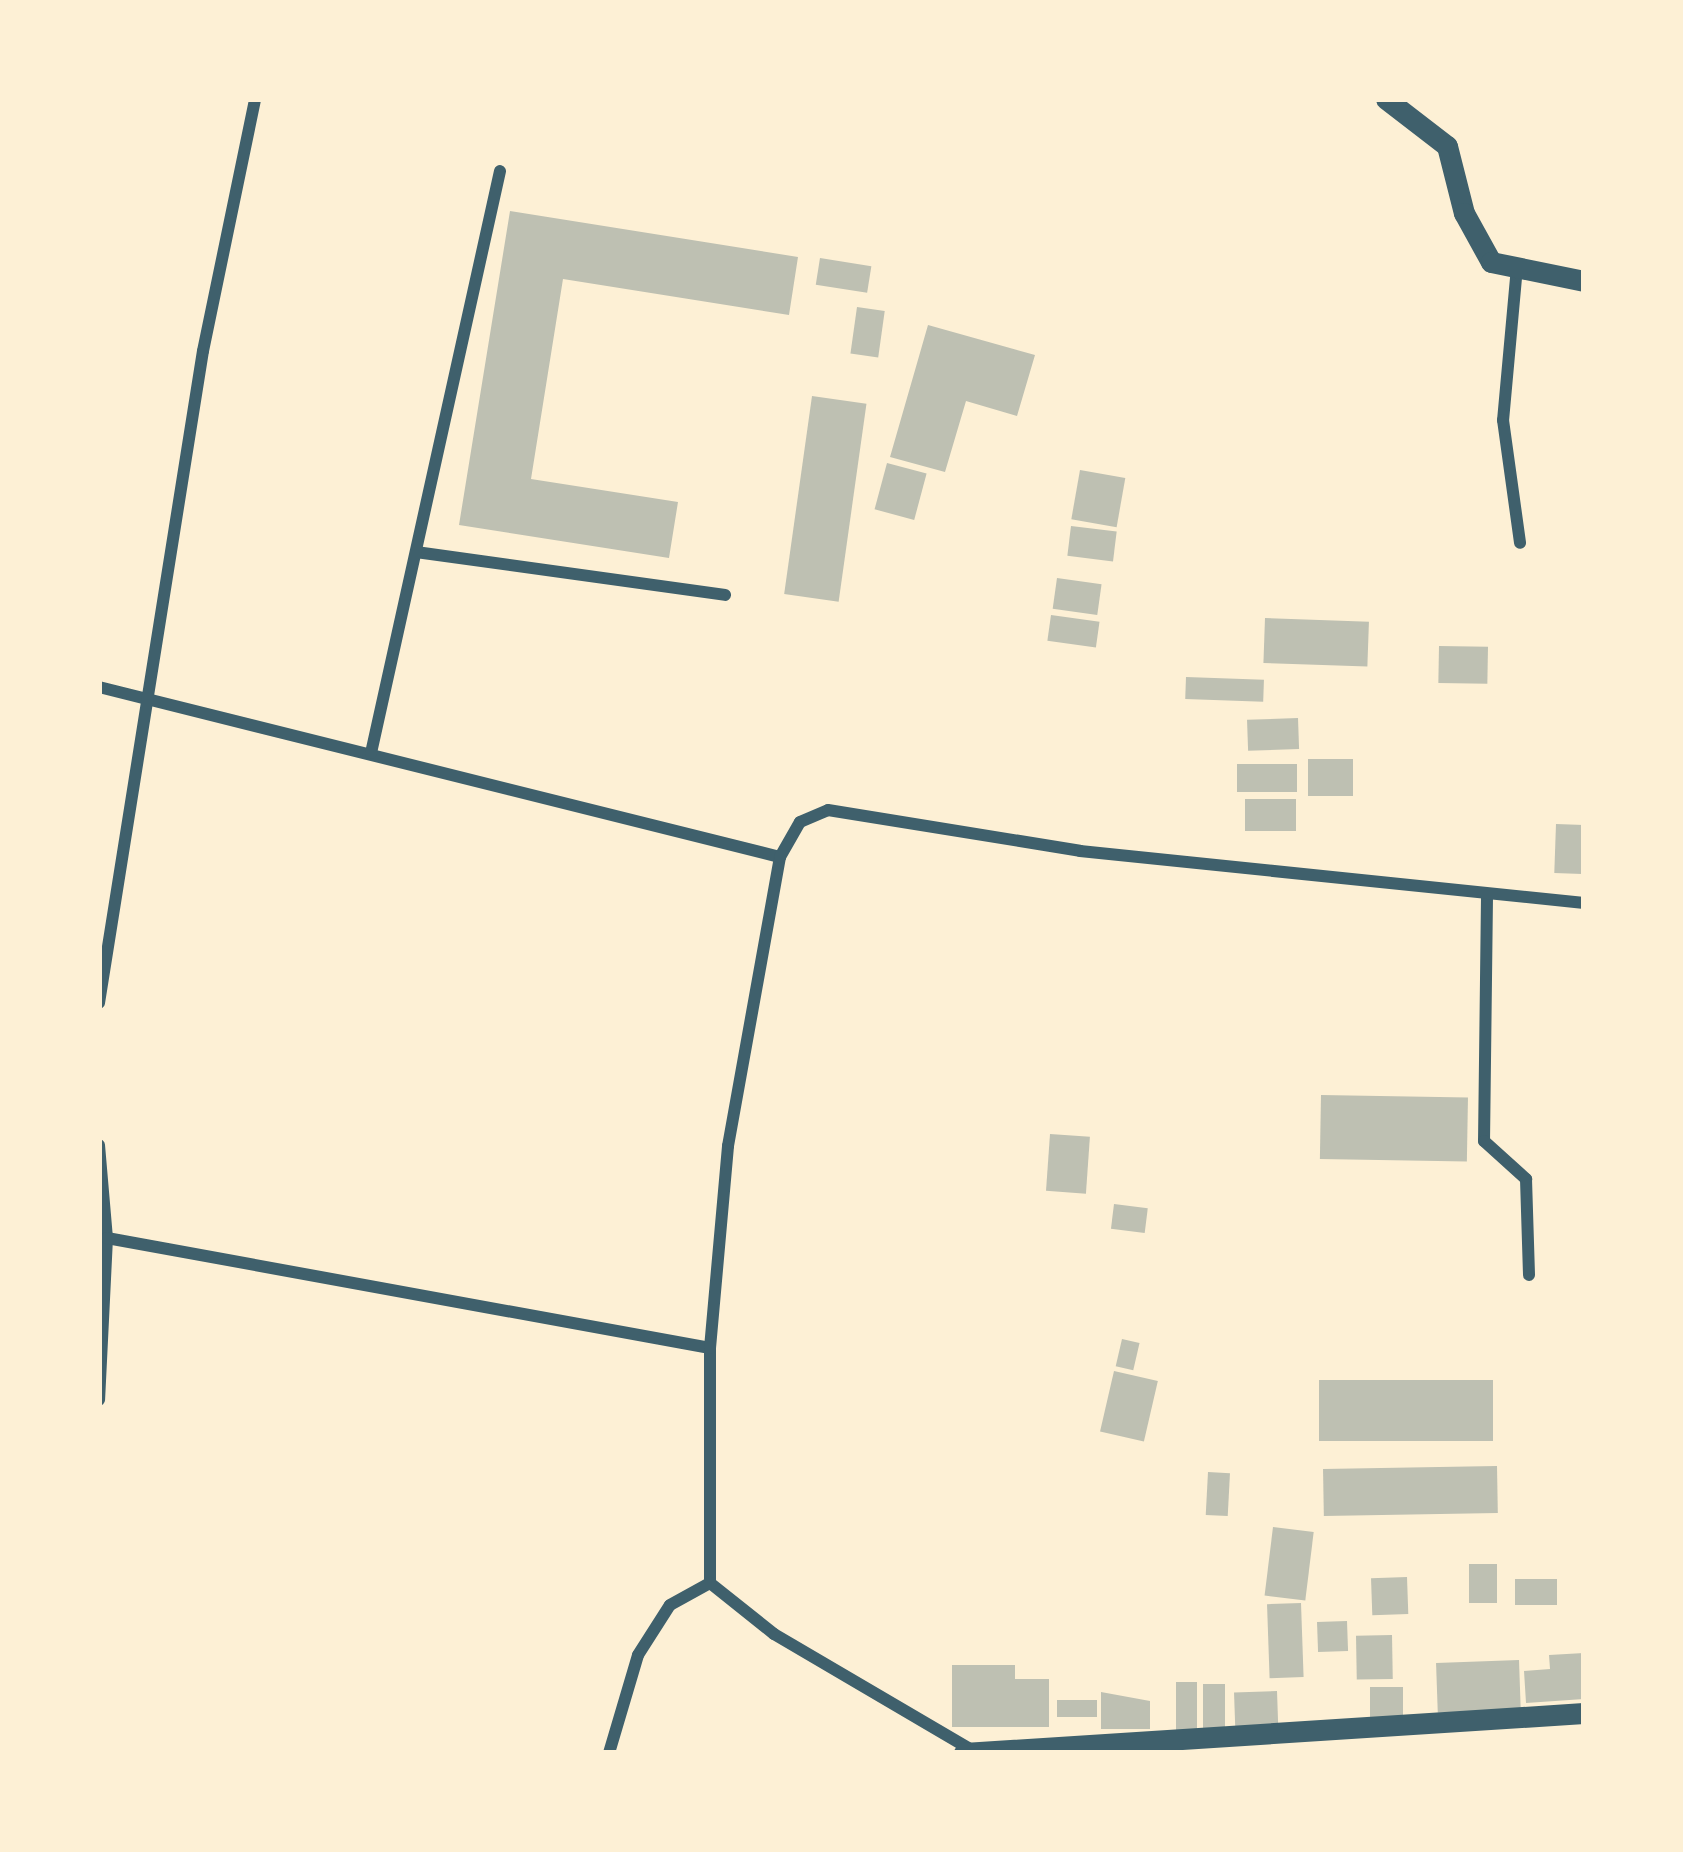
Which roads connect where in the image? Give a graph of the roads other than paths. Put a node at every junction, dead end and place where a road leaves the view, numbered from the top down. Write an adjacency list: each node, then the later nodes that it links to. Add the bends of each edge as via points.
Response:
1 (255, 99): 10 (street, via 203,351)
2 (1386, 99): 4 (street, via 1447,146 1478,245 1491,262)
3 (500, 171): 7 (street)
4 (1517, 267): 5 (street); 6 (street, via 1503,420)
5 (1584, 281)
6 (1520, 542)
7 (416, 552): 8 (street); 11 (street)
8 (725, 595)
9 (99, 687): 10 (street)
10 (150, 696): 11 (street); 15 (street)
11 (371, 753): 12 (street)
12 (780, 857): 13 (street, via 800,822 828,810 1080,851); 19 (street, via 728,1146)
13 (1487, 897): 14 (street); 18 (street, via 1484,1141 1526,1178)
14 (1584, 903)
15 (99, 1003)
16 (99, 1145): 17 (street)
17 (107, 1238): 19 (street); 20 (street)
18 (1529, 1275)
19 (710, 1348): 21 (street)
20 (99, 1400)
21 (710, 1583): 24 (street, via 774,1634); 25 (street, via 670,1605 638,1654)
22 (1584, 1713): 23 (street)
23 (1166, 1748): 24 (street)
24 (967, 1751)
25 (609, 1753)

